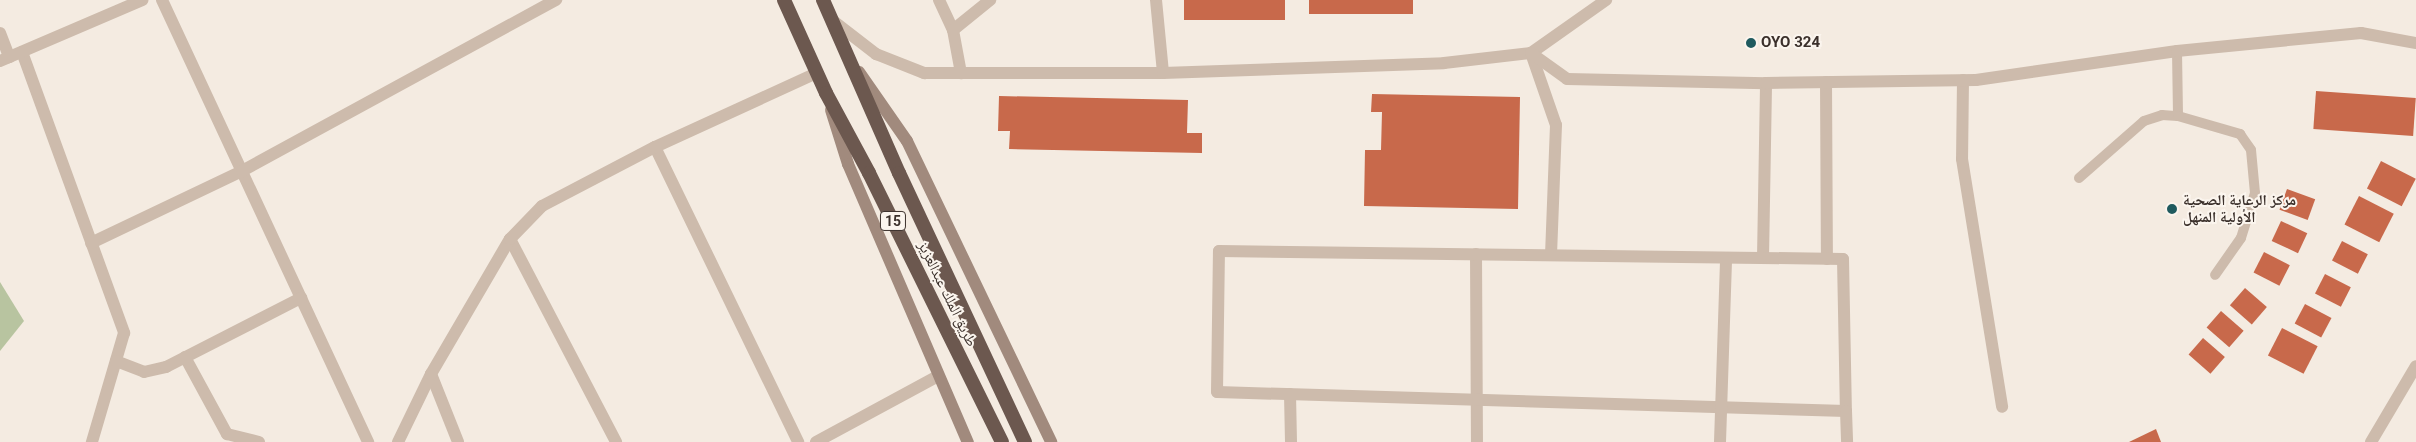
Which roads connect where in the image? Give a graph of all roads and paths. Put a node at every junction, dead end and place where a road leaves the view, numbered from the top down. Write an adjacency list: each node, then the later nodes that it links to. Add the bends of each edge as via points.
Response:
1 (142, 0): 15 (street)
2 (556, 0): 28 (street)
3 (784, 0): 19 (highway, طريق الملك عبدالعزيز / 15)
4 (823, 0): 10 (highway, طريق الملك عبدالعزيز / 15)
5 (939, 0): 11 (street)
6 (990, 0): 11 (street)
7 (1156, 0): 21 (street)
8 (1606, 0): 16 (street)
9 (165, 1): 28 (street)
10 (832, 20): 18 (highway, طريق الملك عبدالعزيز / 15); 20 (street, via 876,54 924,73)
11 (953, 30): 20 (street)
12 (0, 33): 17 (street)
13 (2416, 43): 14 (street, via 2361,33)
14 (2177, 51): 22 (street); 26 (lane)
15 (22, 52): 17 (street); 31 (street)
16 (1531, 53): 21 (street, via 1444,63); 24 (street, via 1567,78); 33 (street, via 1556,125)
17 (5, 59)
18 (850, 59): 59 (highway, طريق الملك عبدالعزيز / 15, via 899,173); 60 (main road, via 907,141)
19 (817, 72): 25 (highway, طريق الملك عبدالعزيز / 15); 27 (street)
20 (961, 73): 21 (street)
21 (1163, 73)
22 (1963, 80): 23 (street); 47 (street, via 1962,159)
23 (1826, 82): 24 (street); 36 (street)
24 (1766, 83): 35 (street)
25 (826, 93): 43 (main road, via 848,164); 58 (highway, طريق الملك عبدالعزيز / 15)
26 (2178, 116): 29 (lane, via 2162,115 2144,121); 37 (lane, via 2240,134 2250,150 2255,192 2241,238)
27 (655, 146): 30 (street, via 542,206); 55 (street)
28 (242, 170): 31 (street); 38 (street)
29 (2079, 178)
30 (510, 239): 42 (street); 54 (street)
31 (91, 243): 40 (street, via 124,333)
32 (1476, 254): 33 (street); 44 (street, via 1219,251 1217,392); 45 (street)
33 (1551, 255): 34 (street)
34 (1726, 258): 35 (street); 46 (street)
35 (1763, 258): 36 (street)
36 (1827, 259): 48 (street, via 1843,259)
37 (2215, 275)
38 (301, 298): 39 (street); 51 (street)
39 (185, 357): 40 (street, via 166,367 144,372); 50 (street, via 227,434)
40 (116, 361): 49 (street)
41 (2416, 366): 65 (street)
42 (430, 374): 52 (street); 53 (street)
43 (938, 376): 56 (street); 57 (main road)
44 (1290, 394): 45 (street); 61 (street)
45 (1477, 400): 46 (street); 62 (street)
46 (1721, 407): 48 (street); 63 (street)
47 (2002, 407)
48 (1846, 411): 64 (street)
49 (92, 442)
50 (260, 442)
51 (368, 442)
52 (398, 442)
53 (458, 442)
54 (616, 442)
55 (798, 442)
56 (816, 442)
57 (968, 442)
58 (1002, 442)
59 (1025, 442)
60 (1051, 442)
61 (1291, 442)
62 (1477, 442)
63 (1720, 442)
64 (1847, 442)
65 (2371, 442)

